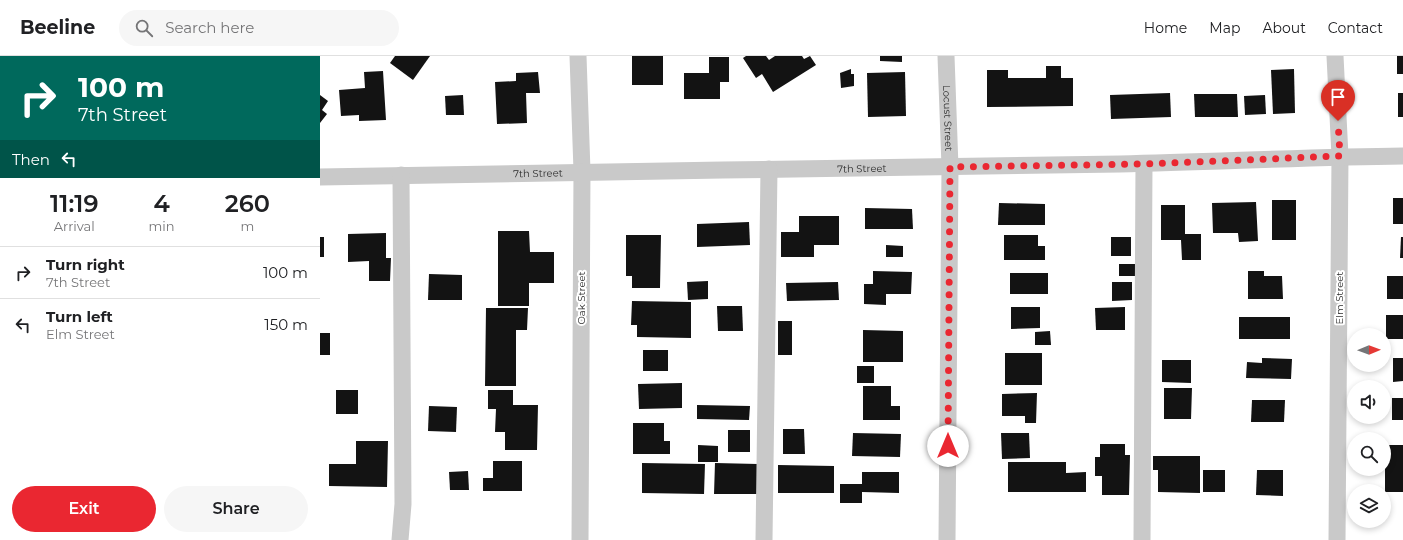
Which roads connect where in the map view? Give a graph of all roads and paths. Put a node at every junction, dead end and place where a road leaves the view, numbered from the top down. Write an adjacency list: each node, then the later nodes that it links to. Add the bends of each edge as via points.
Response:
1 (578, 56): 9 (street, Oak Street)
2 (946, 56): 7 (street, Locust Street)
3 (1335, 56): 4 (street, Elm Street)
4 (1340, 156): 5 (street, 7th Street); 6 (street, 7th Street); 17 (street, Elm Street)
5 (1403, 156)
6 (1144, 164): 7 (street, 7th Street); 16 (street)
7 (950, 167): 8 (street, 7th Street); 15 (street, Locust Street)
8 (770, 170): 9 (street, 7th Street); 14 (street)
9 (582, 171): 10 (street, 7th Street); 13 (street, Oak Street)
10 (401, 175): 11 (street, 7th Street); 12 (street, via 403,504)
11 (320, 177)
12 (400, 540)
13 (580, 540)
14 (764, 540)
15 (947, 540)
16 (1142, 540)
17 (1336, 540)

